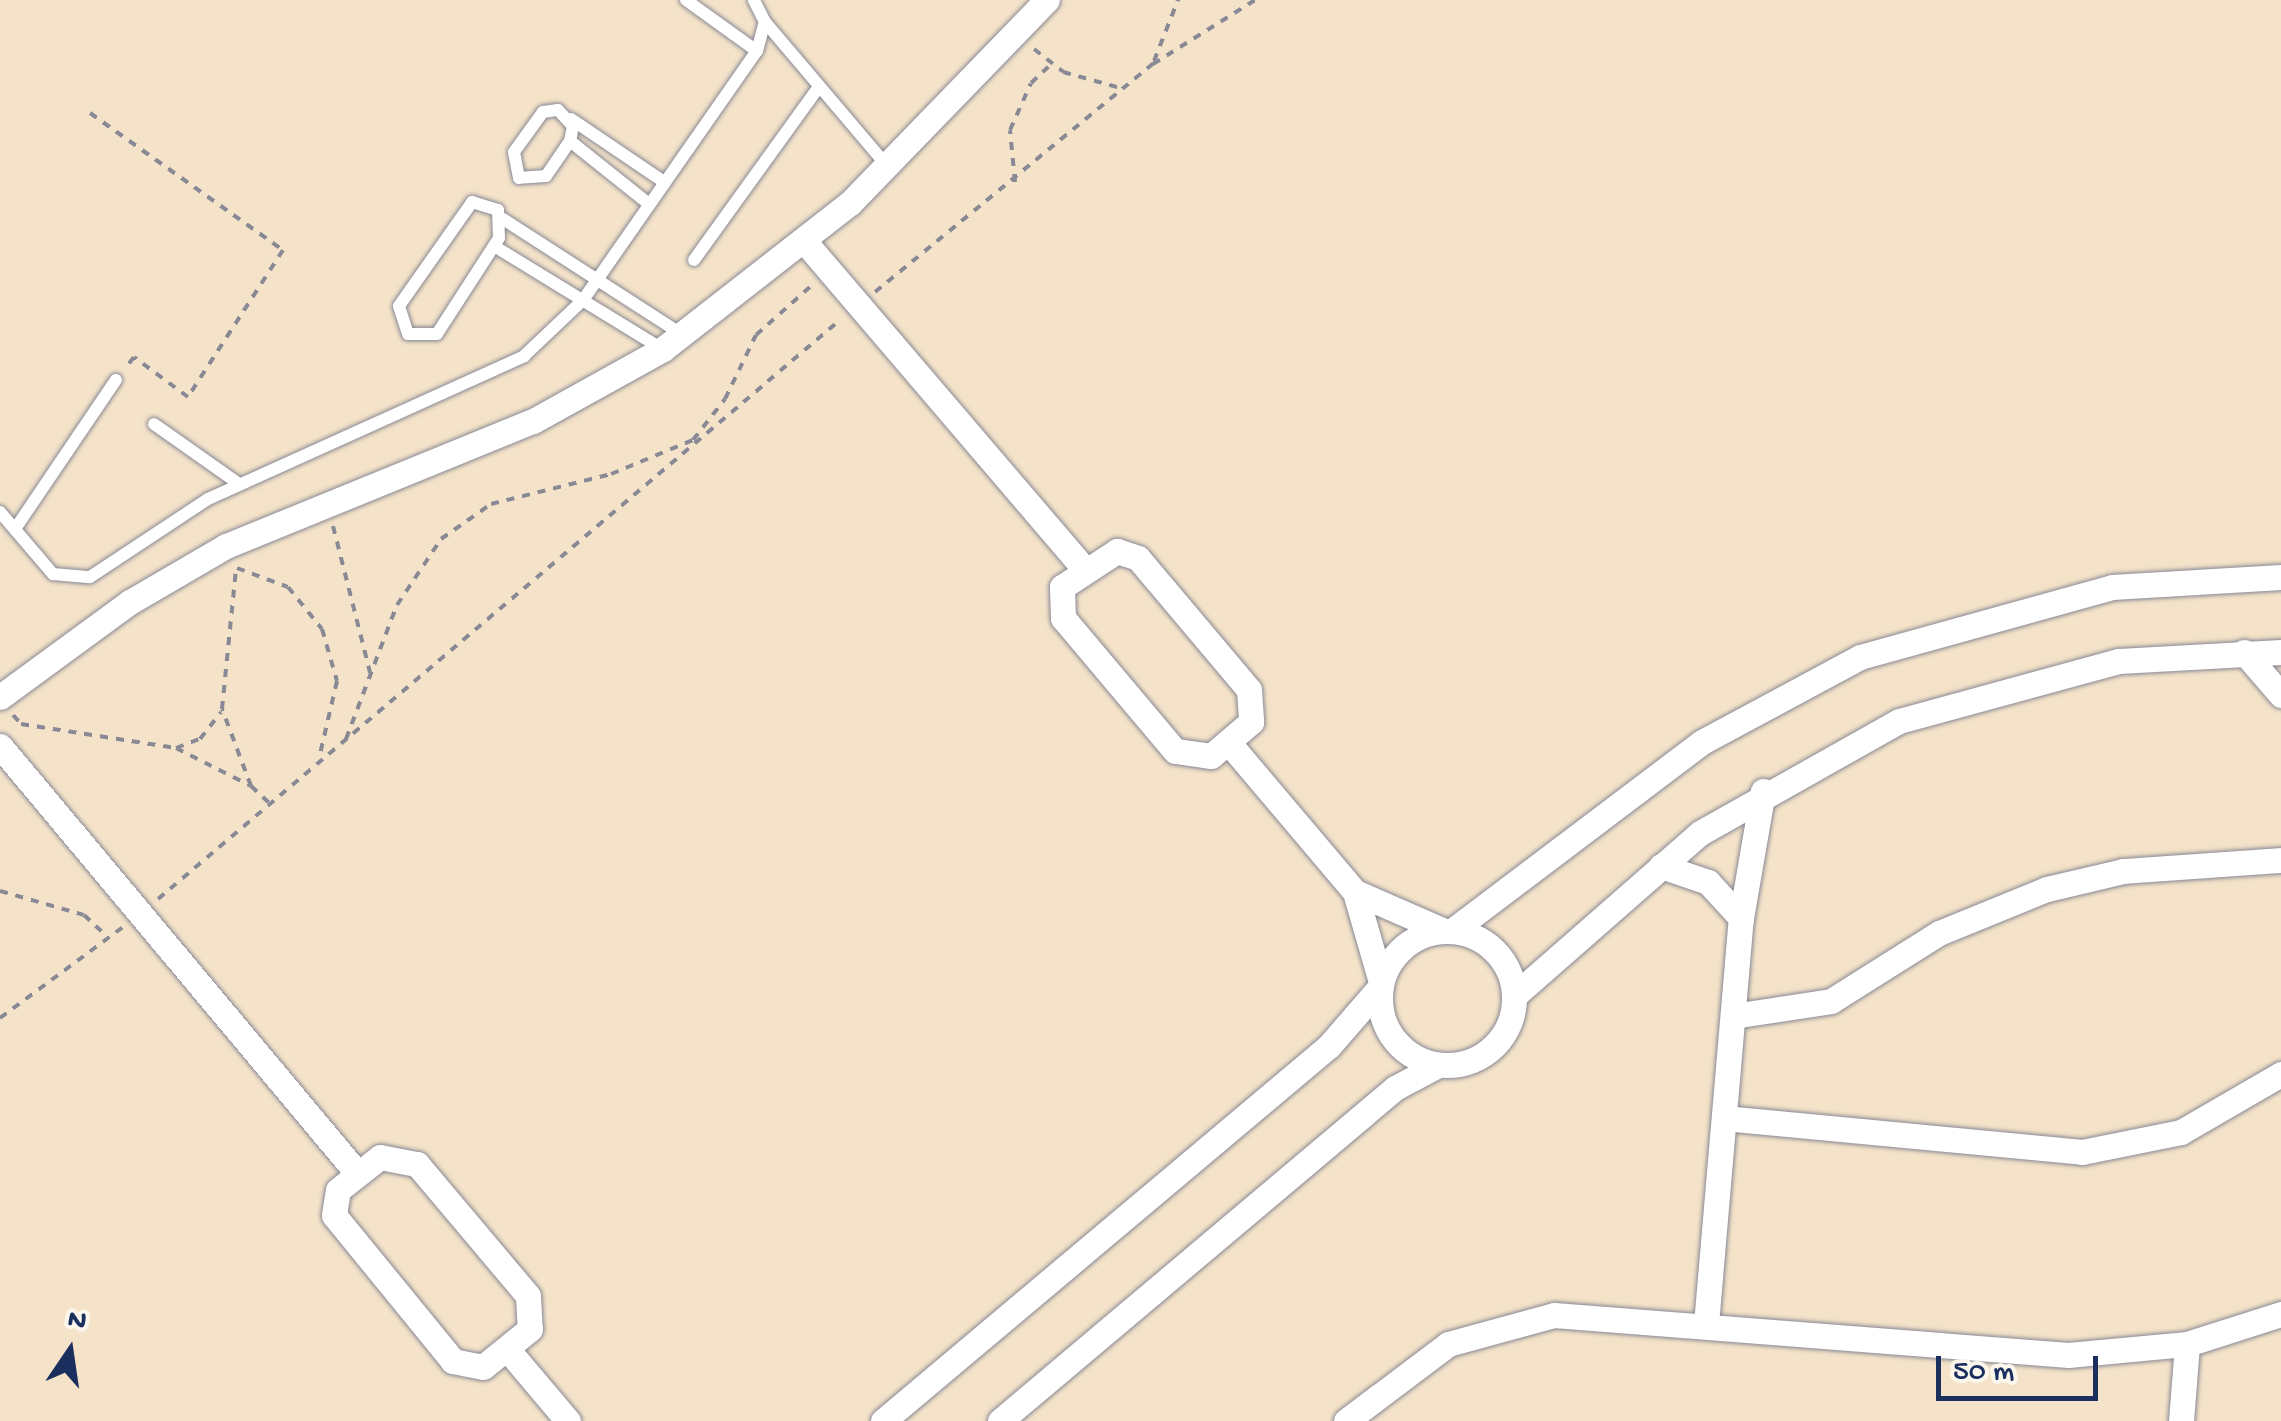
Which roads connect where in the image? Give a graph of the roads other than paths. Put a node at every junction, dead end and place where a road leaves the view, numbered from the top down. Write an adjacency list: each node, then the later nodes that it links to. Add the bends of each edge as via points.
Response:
1 (686, 0): 5 (lane)
2 (754, 0): 4 (lane)
3 (1047, 0): 9 (street)
4 (765, 22): 5 (lane); 6 (lane)
5 (757, 51): 10 (lane)
6 (820, 86): 9 (lane); 15 (lane)
7 (571, 118): 8 (lane); 8 (lane, via 543,112 514,152 514,170 538,181); 10 (lane)
8 (570, 141): 11 (lane)
9 (888, 168): 13 (street)
10 (664, 182): 11 (lane)
11 (649, 204): 16 (lane)
12 (502, 219): 14 (lane); 14 (lane, via 481,200 463,207 399,306 408,334 437,334); 16 (lane)
13 (805, 242): 18 (street); 24 (street)
14 (494, 246): 17 (lane)
15 (694, 260)
16 (598, 279): 17 (lane); 18 (lane)
17 (583, 300): 18 (lane); 21 (lane, via 500,369)
18 (673, 342): 29 (street, via 500,435 324,499 231,557 99,622)
19 (116, 380): 23 (lane)
20 (154, 424): 21 (lane)
21 (239, 484): 23 (lane, via 78,580 53,574)
22 (0, 512): 23 (lane)
23 (14, 530)
24 (1084, 568): 30 (street, via 1062,588 1059,608 1097,659 1175,751 1200,758); 30 (street, via 1106,552 1138,558 1242,681 1254,711)
25 (2281, 578): 37 (street, via 2112,587 1860,657 1702,742)
26 (2244, 652): 27 (street); 28 (street); 32 (street, via 2119,661 1971,696)
27 (2281, 652)
28 (2281, 696)
29 (0, 698)
30 (1229, 743): 35 (street)
31 (0, 746): 44 (street)
32 (1763, 791): 34 (street); 36 (street)
33 (2281, 860): 40 (street, via 2142,869 2047,889 1939,933 1830,1001)
34 (1660, 866): 36 (street, via 1708,882); 39 (street)
35 (1355, 892): 37 (street); 38 (street)
36 (1741, 918): 40 (street)
37 (1449, 931): 38 (street, via 1404,945); 39 (street, via 1496,951)
38 (1381, 984): 41 (street, via 1392,1038); 50 (street, via 1329,1046)
39 (1515, 996): 41 (street, via 1493,1048)
40 (1733, 1016): 43 (street)
41 (1438, 1065): 51 (street, via 1395,1088)
42 (2281, 1074): 43 (street, via 2181,1132 2082,1152)
43 (1724, 1118): 46 (street)
44 (357, 1173): 48 (street, via 338,1190 334,1215 453,1361 482,1367); 48 (street, via 393,1155 426,1173 528,1296 530,1329)
45 (2281, 1314): 47 (street)
46 (1706, 1324): 47 (street, via 2028,1354); 52 (street, via 1582,1314 1500,1325 1424,1358)
47 (2187, 1344): 53 (street)
48 (508, 1350): 49 (street)
49 (568, 1421)
50 (883, 1421)
51 (1000, 1421)
52 (1346, 1421)
53 (2181, 1421)

